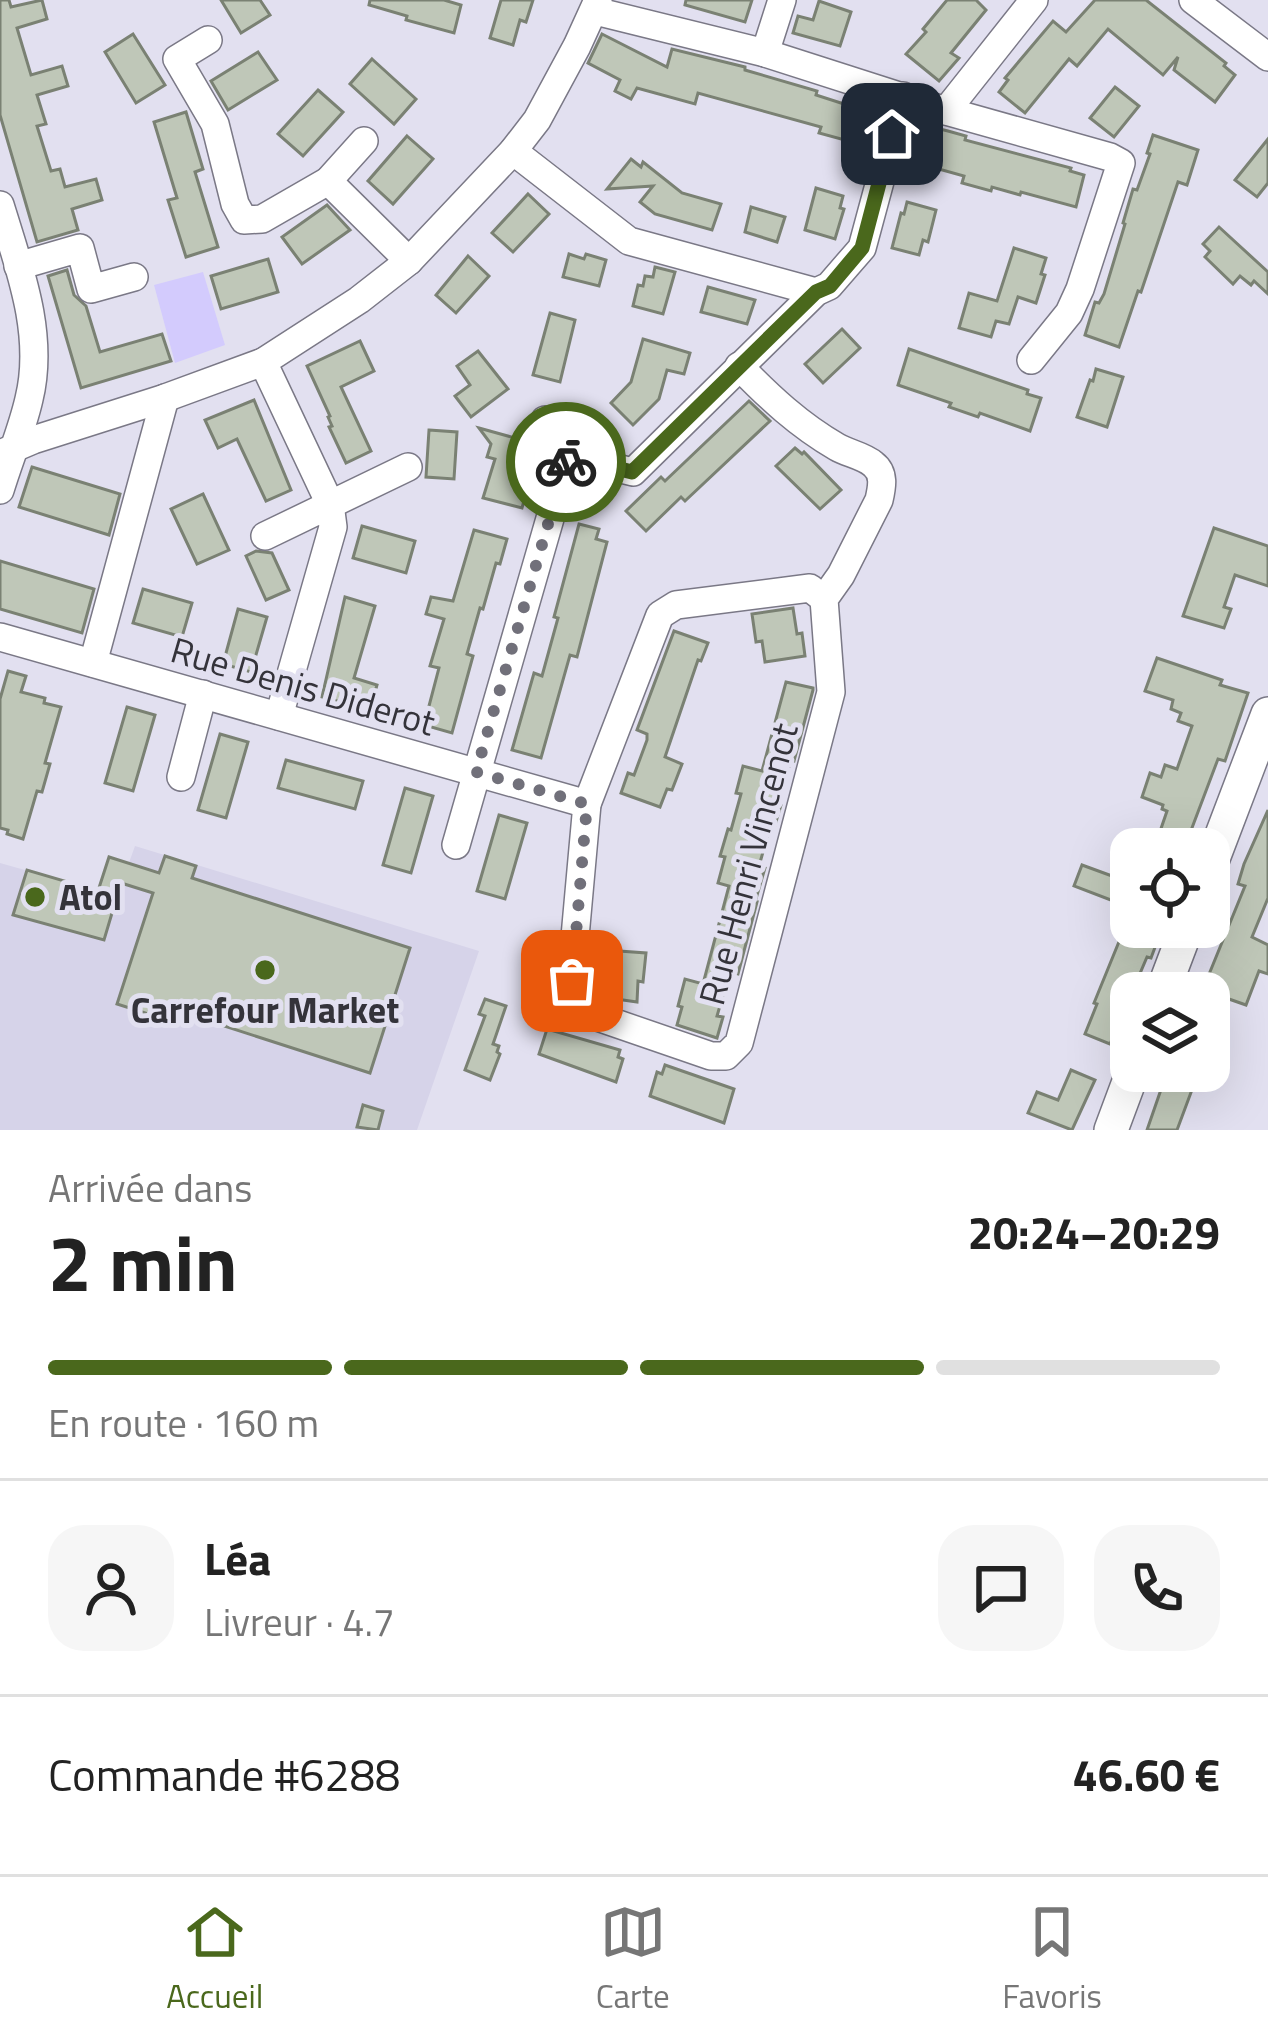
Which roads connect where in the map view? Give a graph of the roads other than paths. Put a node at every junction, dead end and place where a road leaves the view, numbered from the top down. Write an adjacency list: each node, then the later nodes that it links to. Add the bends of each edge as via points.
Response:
1 (782, 0): 6 (street)
2 (1034, 0): 9 (street)
3 (1193, 0): 7 (street)
4 (596, 5): 6 (street); 11 (street)
5 (208, 40): 12 (street, via 177,59 215,124 244,220 262,220)
6 (765, 53): 8 (street)
7 (1268, 58)
8 (903, 96): 9 (street); 17 (street, via 862,248)
9 (946, 111): 18 (street, via 1120,164 1080,290)
10 (364, 141): 12 (street)
11 (513, 152): 14 (street); 17 (street, via 629,241)
12 (328, 181): 14 (street)
13 (0, 205): 15 (street)
14 (409, 261): 19 (street)
15 (19, 266): 16 (street, via 80,248 91,289); 23 (street, via 34,356 30,398)
16 (134, 277)
17 (816, 292): 20 (street)
18 (1030, 360)
19 (262, 362): 21 (street); 27 (street)
20 (739, 366): 24 (street, via 632,472); 29 (street, via 777,405 879,473 879,500)
21 (165, 398): 23 (street); 31 (street)
22 (545, 420): 24 (street, via 536,448)
23 (6, 452): 26 (street)
24 (568, 456): 35 (street)
25 (408, 467): 27 (street)
26 (0, 490)
27 (330, 504): 28 (street); 34 (street, via 333,527)
28 (265, 536)
29 (824, 599): 37 (street, Rue Henri Vincenot, via 810,588 676,605 660,615); 37 (street, Rue Henri Vincenot, via 831,692 739,1043 726,1056 586,1013 574,999)
30 (0, 637): 31 (street, Rue Denis Diderot)
31 (93, 663): 32 (street, Rue Denis Diderot)
32 (203, 694): 34 (street, Rue Denis Diderot); 36 (street)
33 (1268, 714): 38 (street)
34 (278, 716): 35 (street, Rue Denis Diderot)
35 (476, 772): 37 (street, Rue Denis Diderot); 39 (street)
36 (181, 777)
37 (587, 804)
38 (1225, 828)
39 (455, 845)
40 (1125, 1092): 41 (street)
41 (1111, 1130)

